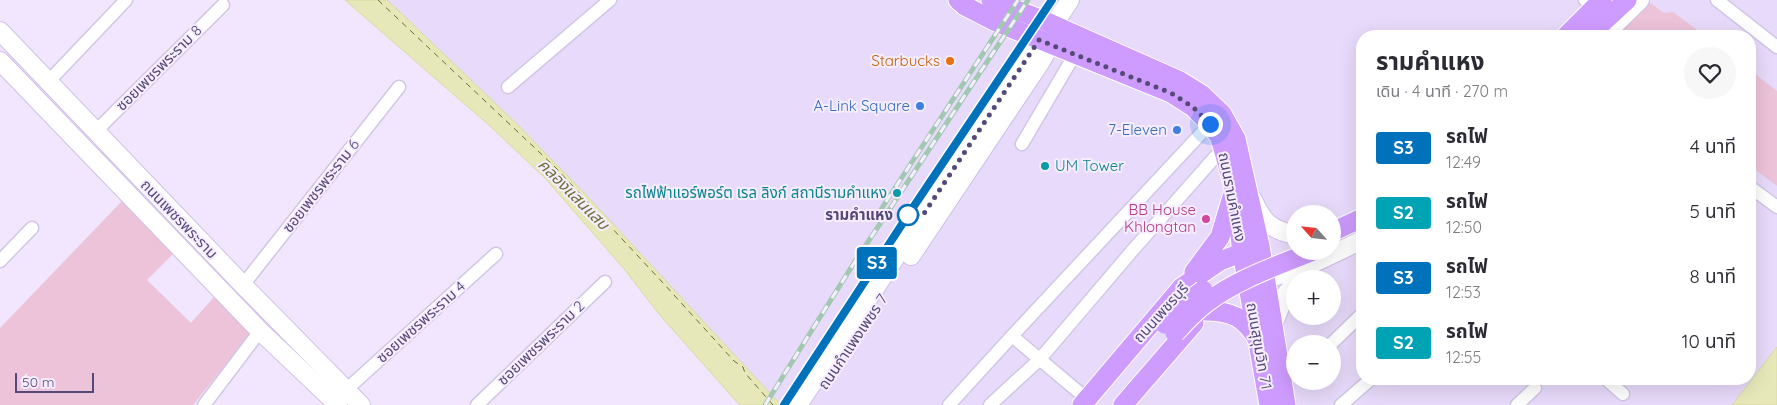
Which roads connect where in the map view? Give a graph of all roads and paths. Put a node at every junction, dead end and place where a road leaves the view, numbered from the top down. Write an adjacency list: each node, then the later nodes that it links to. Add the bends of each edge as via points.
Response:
1 (126, 0): 23 (street)
2 (610, 0): 24 (street)
3 (958, 0): 18 (main road, ถนนรามคำแหง, via 996,22)
4 (990, 0): 18 (main road, ถนนรามคำแหง, via 1040,19)
5 (1070, 0): 18 (street, ถนนกำแพงเพชร 7)
6 (1627, 0): 13 (main road)
7 (1640, 0): 14 (street)
8 (1717, 0): 15 (street)
9 (1592, 1): 11 (street); 12 (main road)
10 (223, 5): 27 (street, ซอยเพชรพระราม 8)
11 (1561, 30)
12 (1570, 30)
13 (1594, 30)
14 (1609, 30)
15 (1755, 30)
16 (0, 31): 19 (street, ถนนเพชรพระราม)
17 (1756, 31): 20 (street)
18 (1048, 37): 21 (main road, ถนนรามคำแหง); 30 (main road, ถนนรามคำแหง, via 1180,81 1201,94 1231,127 1236,139); 73 (street, ถนนกำแพงเพชร 7, via 1040,63)
19 (14, 46): 22 (street); 23 (street, ถนนเพชรพระราม)
20 (1777, 47)
21 (1075, 54): 26 (main road, ถนนรามคำแหง, via 1171,93 1193,107); 28 (street)
22 (0, 61): 62 (street, ถนนเพชรพระราม)
23 (48, 82): 27 (street, ถนนเพชรพระราม)
24 (508, 87)
25 (399, 88): 55 (street, ซอยเพชรพระราม 6)
26 (1210, 124): 29 (main road, ถนนรามคำแหง); 64 (street)
27 (96, 131): 55 (street, ถนนเพชรพระราม)
28 (1022, 144)
29 (1224, 148): 30 (main road, ถนนรามคำแหง); 67 (street)
30 (1240, 187): 38 (street, via 1264,220); 43 (main road, ถนนรามคำแหง); 46 (main road, ถนนรามคำแหง); 56 (main road, via 1220,237)
31 (1756, 191): 32 (street)
32 (1777, 207)
33 (1356, 211): 34 (street)
34 (1341, 218)
35 (1356, 221): 37 (main road)
36 (32, 228): 51 (street)
37 (1341, 228)
38 (1286, 234)
39 (1356, 234): 42 (main road)
40 (1286, 239): 43 (street)
41 (1356, 242): 44 (street)
42 (1341, 244)
43 (1260, 246): 46 (main road, ถนนเพชรบุรี); 54 (main road, ถนนรามคำแหง)
44 (1341, 247)
45 (1286, 250): 61 (main road, bridge, via 1217,280 1187,302)
46 (1242, 252): 54 (main road, ถนนรามคำแหง); 56 (main road, ถนนเพชรบุรี, via 1220,261)
47 (496, 254): 74 (street, ซอยเพชรพระราม 4)
48 (1292, 260): 61 (main road, bridge, via 1226,290)
49 (1318, 260): 54 (street)
50 (1321, 260): 52 (street)
51 (0, 261)
52 (1310, 270)
53 (605, 282): 79 (street, ซอยเพชรพระราม 2)
54 (1257, 284): 58 (main road, ถนนเพชรบุรี, via 1221,300); 60 (main road, ถนนสุขุมวิท 71); 65 (main road, ถนนสุขุมวิท 71)
55 (243, 285): 74 (street, ถนนเพชรพระราม)
56 (1182, 287): 75 (main road, ถนนเพชรบุรี)
57 (1286, 294): 60 (street)
58 (1206, 311): 65 (main road, via 1235,315 1250,327); 76 (main road, ถนนเพชรบุรี)
59 (1356, 320): 63 (street)
60 (1273, 325): 66 (main road, ถนนสุขุมวิท 71)
61 (1170, 328): 75 (main road, ถนนเพชรบุรี); 76 (main road, ถนนเพชรบุรี)
62 (260, 331): 74 (street, ถนนเพชรพระราม); 77 (street)
63 (1340, 335)
64 (1012, 336): 67 (street); 80 (street)
65 (1258, 340): 82 (main road, ถนนสุขุมวิท 71)
66 (1286, 357)
67 (1040, 359): 75 (street); 81 (street)
68 (1364, 385): 84 (street)
69 (1613, 385): 72 (street)
70 (1535, 388): 85 (street)
71 (1286, 390): 83 (main road, ถนนสุขุมวิท 71)
72 (1623, 394)
73 (808, 399)
74 (337, 400): 78 (street, ถนนเพชรพระราม)
75 (1087, 403)
76 (1121, 404)
77 (204, 405)
78 (361, 405)
79 (477, 405)
80 (949, 405)
81 (990, 405)
82 (1269, 405)
83 (1286, 405)
84 (1341, 405)
85 (1517, 405)

